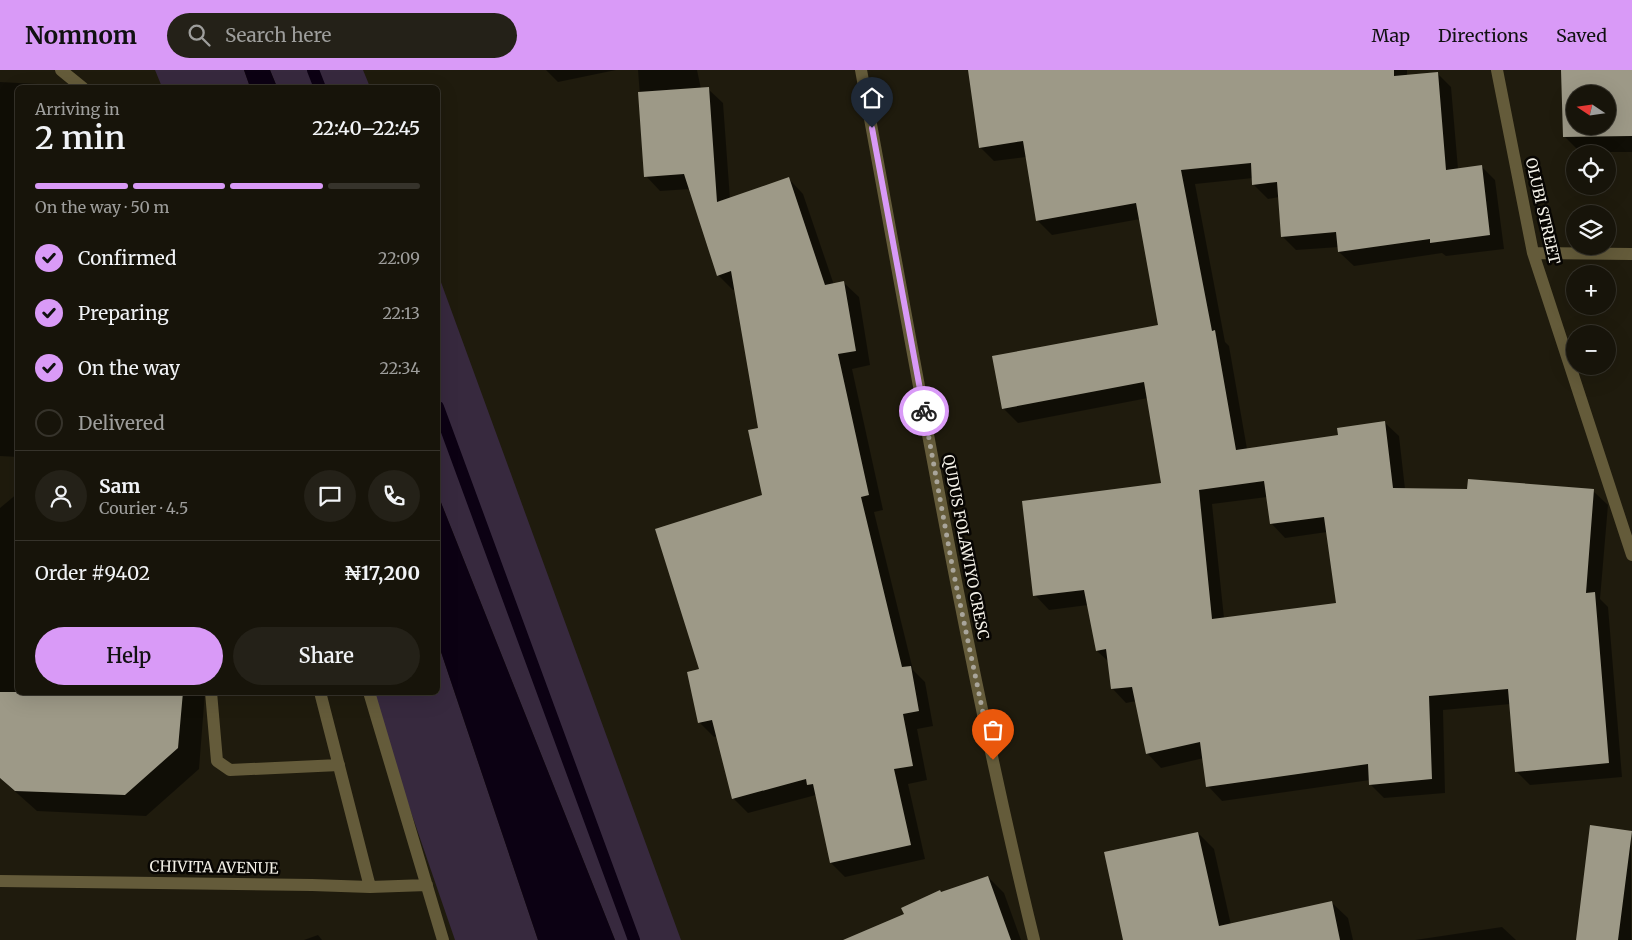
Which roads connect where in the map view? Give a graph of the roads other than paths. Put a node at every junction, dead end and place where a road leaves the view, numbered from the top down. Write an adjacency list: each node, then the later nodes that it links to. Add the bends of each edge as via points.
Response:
1 (61, 70): 4 (street)
2 (861, 70): 16 (street, QUDUS FOLAWIYO CRESC, via 953,570 1004,818)
3 (1497, 70): 5 (street, OLUBI STREET)
4 (80, 85)
5 (1533, 252): 6 (street); 7 (street, OLUBI STREET)
6 (1632, 254)
7 (1632, 555)
8 (212, 695): 11 (street, via 217,761 230,770)
9 (321, 695): 11 (street)
10 (370, 695): 13 (street)
11 (339, 765): 14 (street)
12 (0, 881): 14 (street, CHIVITA AVENUE)
13 (427, 885): 14 (street, CHIVITA AVENUE); 15 (street)
14 (370, 887)
15 (443, 940)
16 (1034, 940)

